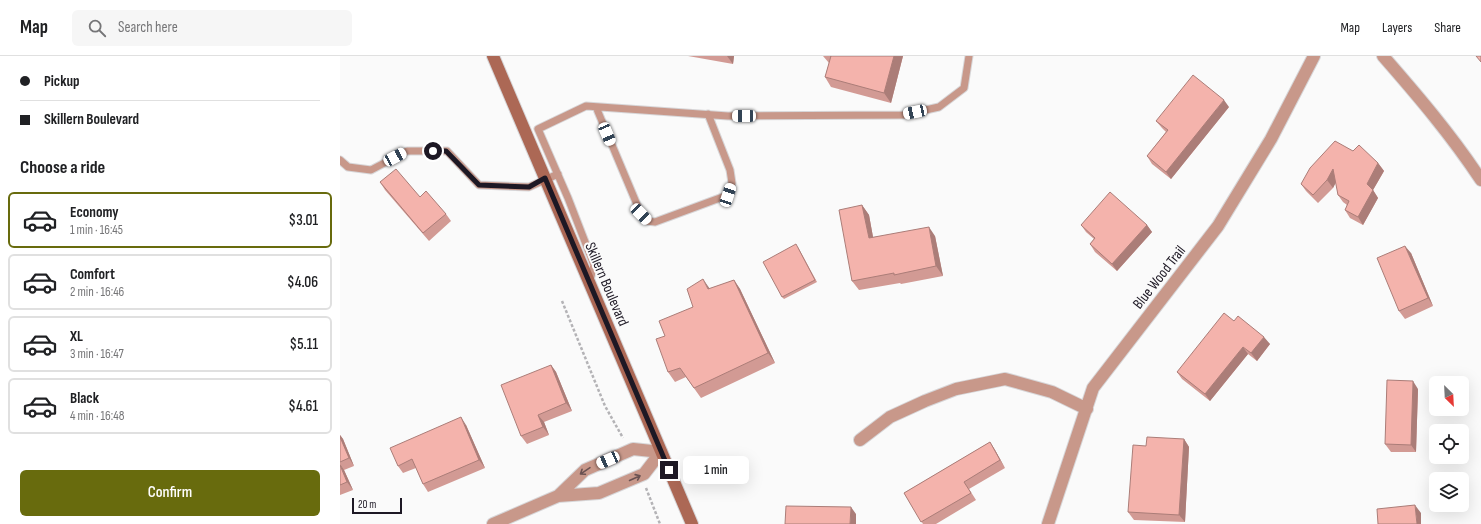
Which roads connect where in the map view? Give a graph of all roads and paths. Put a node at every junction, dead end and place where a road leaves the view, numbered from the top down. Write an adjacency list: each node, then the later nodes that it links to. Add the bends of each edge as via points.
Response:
1 (493, 56): 9 (street, Skillern Boulevard)
2 (968, 56): 6 (lane, via 964,88 939,107 903,115)
3 (1314, 56): 13 (street, Blue Wood Trail, via 1271,139 1218,226 1093,388)
4 (1383, 56): 10 (street, via 1462,150)
5 (596, 107): 6 (lane); 6 (lane, via 641,214 648,221 655,222 728,195 732,183 730,170); 8 (lane, via 586,106 538,129)
6 (708, 114)
7 (340, 160): 9 (lane, via 348,167 371,170 407,151 446,151 479,185 529,187)
8 (558, 174): 9 (lane); 11 (lane, via 594,265)
9 (545, 178): 11 (street, Skillern Boulevard)
10 (1481, 180)
11 (589, 282): 16 (street, Skillern Boulevard)
12 (562, 301): 15 (path, via 606,406)
13 (1087, 409): 14 (street, via 1052,392 1005,379 956,389 924,401 890,417); 22 (street, Blue Wood Trail)
14 (860, 440)
15 (630, 450): 16 (street); 18 (street, one-way to 18, via 585,470)
16 (661, 452): 17 (street); 21 (street, Skillern Boulevard)
17 (641, 475): 18 (street, one-way to 17, via 599,494); 20 (path)
18 (558, 496): 19 (street)
19 (493, 524)
20 (660, 524)
21 (692, 524)
22 (1048, 524)

